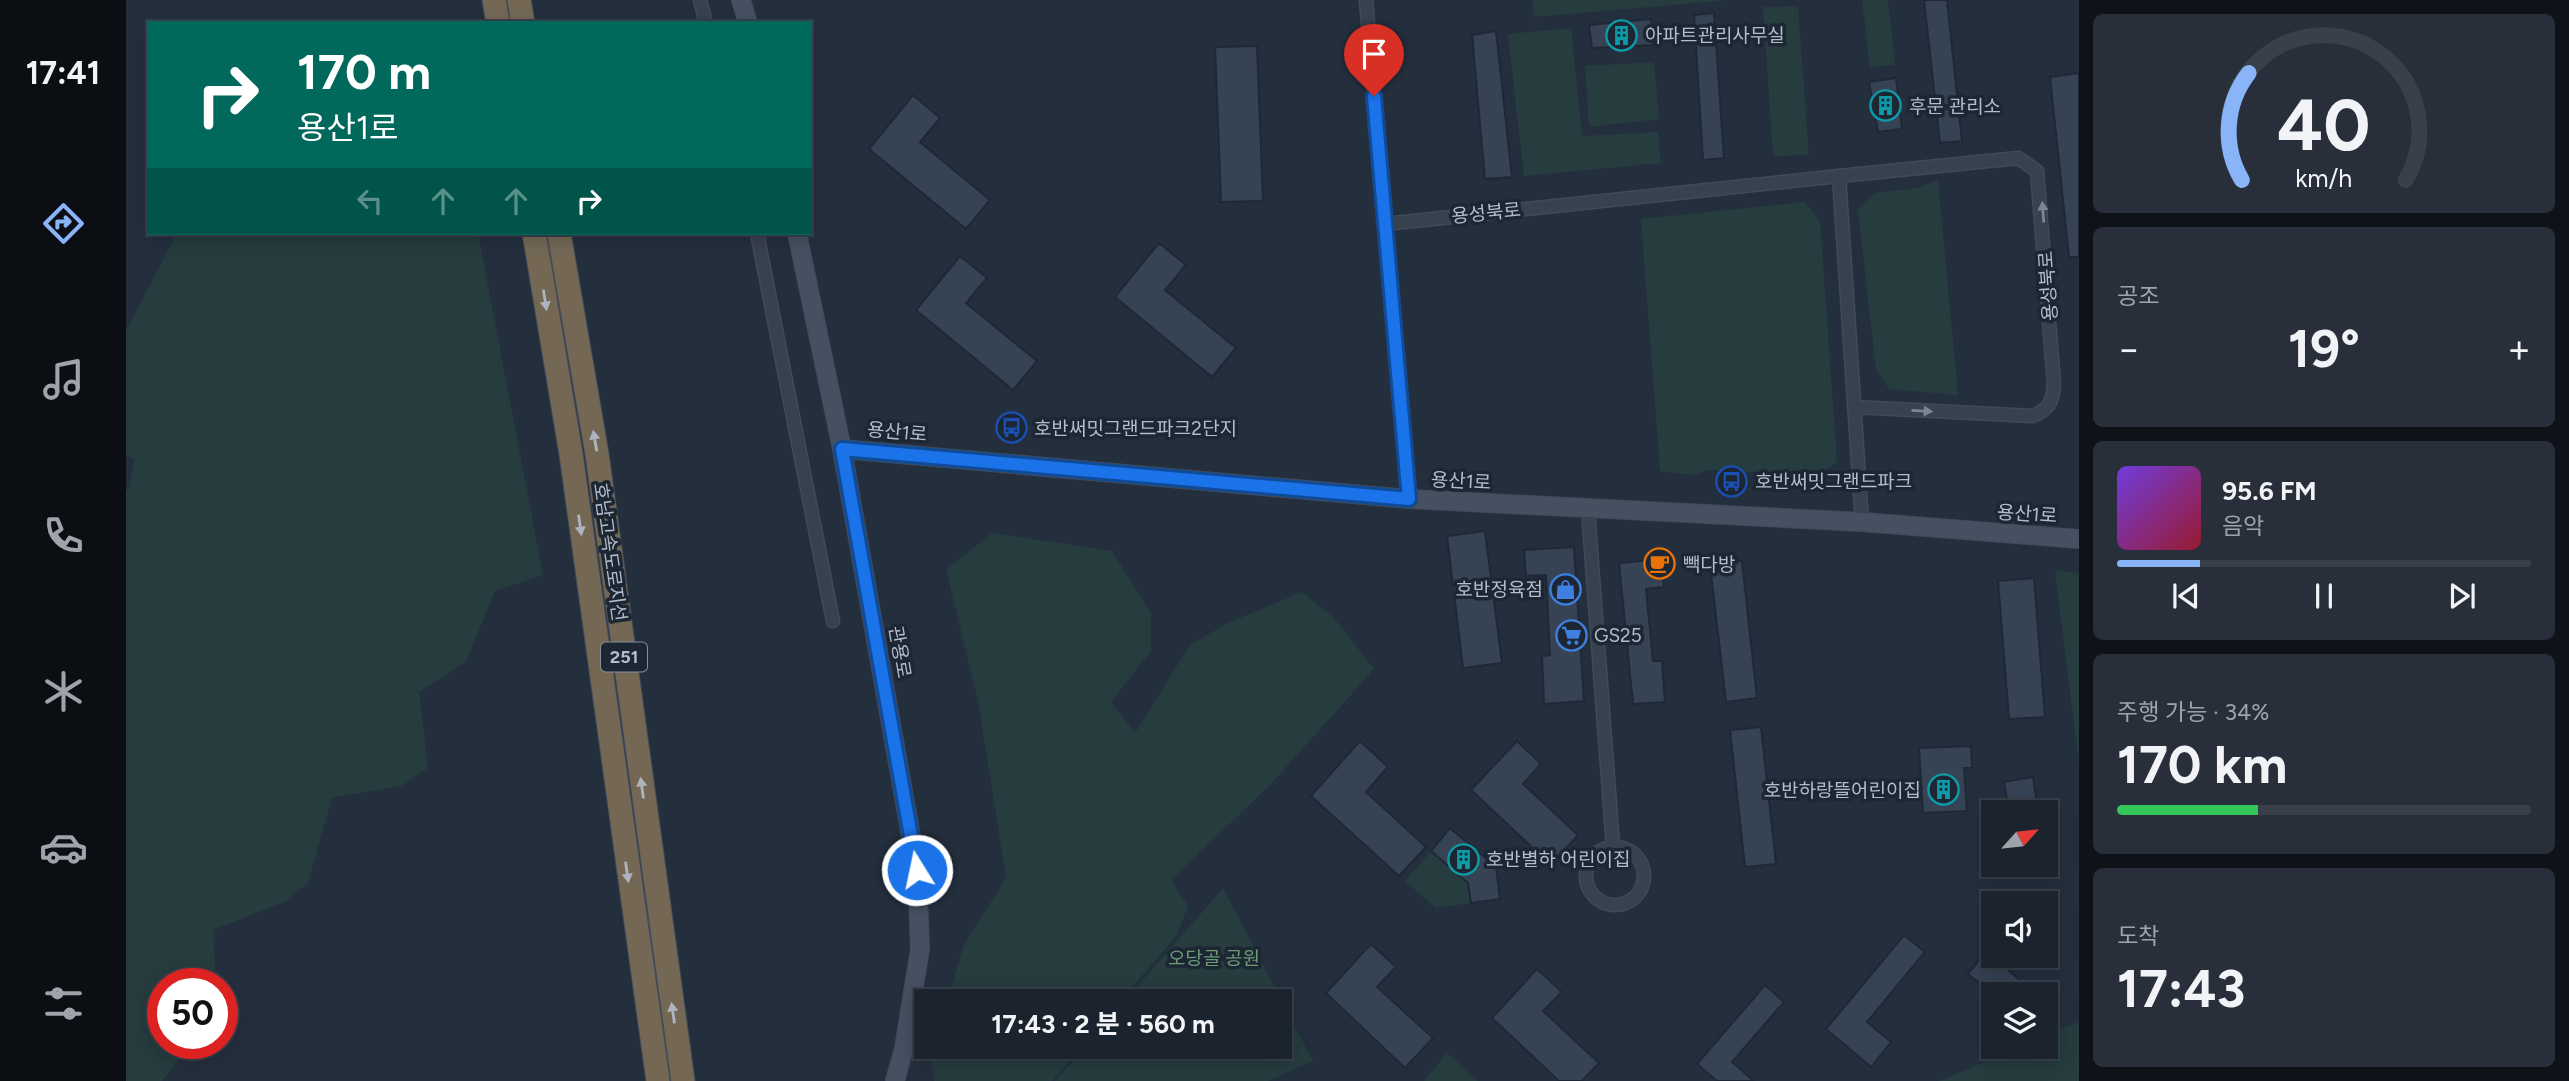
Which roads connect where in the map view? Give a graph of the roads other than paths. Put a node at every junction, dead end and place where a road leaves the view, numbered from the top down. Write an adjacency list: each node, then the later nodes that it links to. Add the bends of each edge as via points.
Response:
1 (494, 0): 6 (highway)
2 (519, 0): 7 (highway)
3 (700, 0): 8 (street)
4 (741, 0): 9 (main road)
5 (1366, 0): 11 (street)
6 (498, 21)
7 (523, 21)
8 (705, 21)
9 (747, 21)
10 (1839, 176): 11 (street, 용성북로); 16 (street); 16 (street, 용성북로, one-way to 10, via 2033,416 2053,400 2054,384 2038,171 2018,158)
11 (1385, 224): 18 (street)
12 (534, 235): 24 (highway, 호남고속도로지선 / 251, one-way to 24, via 571,454)
13 (559, 235): 25 (highway, 호남고속도로지선 / 251, one-way to 13, via 597,454)
14 (757, 235): 22 (street)
15 (797, 235): 17 (main road, 관용로)
16 (1854, 407): 20 (street)
17 (842, 449): 18 (main road, 용산1로); 26 (main road, 관용로, via 917,870 920,949)
18 (1409, 499): 19 (main road, 용산1로)
19 (1588, 510): 20 (main road, 용산1로); 23 (street)
20 (1862, 522): 21 (main road, 용산1로)
21 (2079, 539)
22 (833, 621)
23 (1613, 846): 23 (street, via 1595,854 1586,881 1595,899 1614,906 1632,901 1645,876 1631,851)
24 (658, 1081)
25 (683, 1081)
26 (895, 1081)

